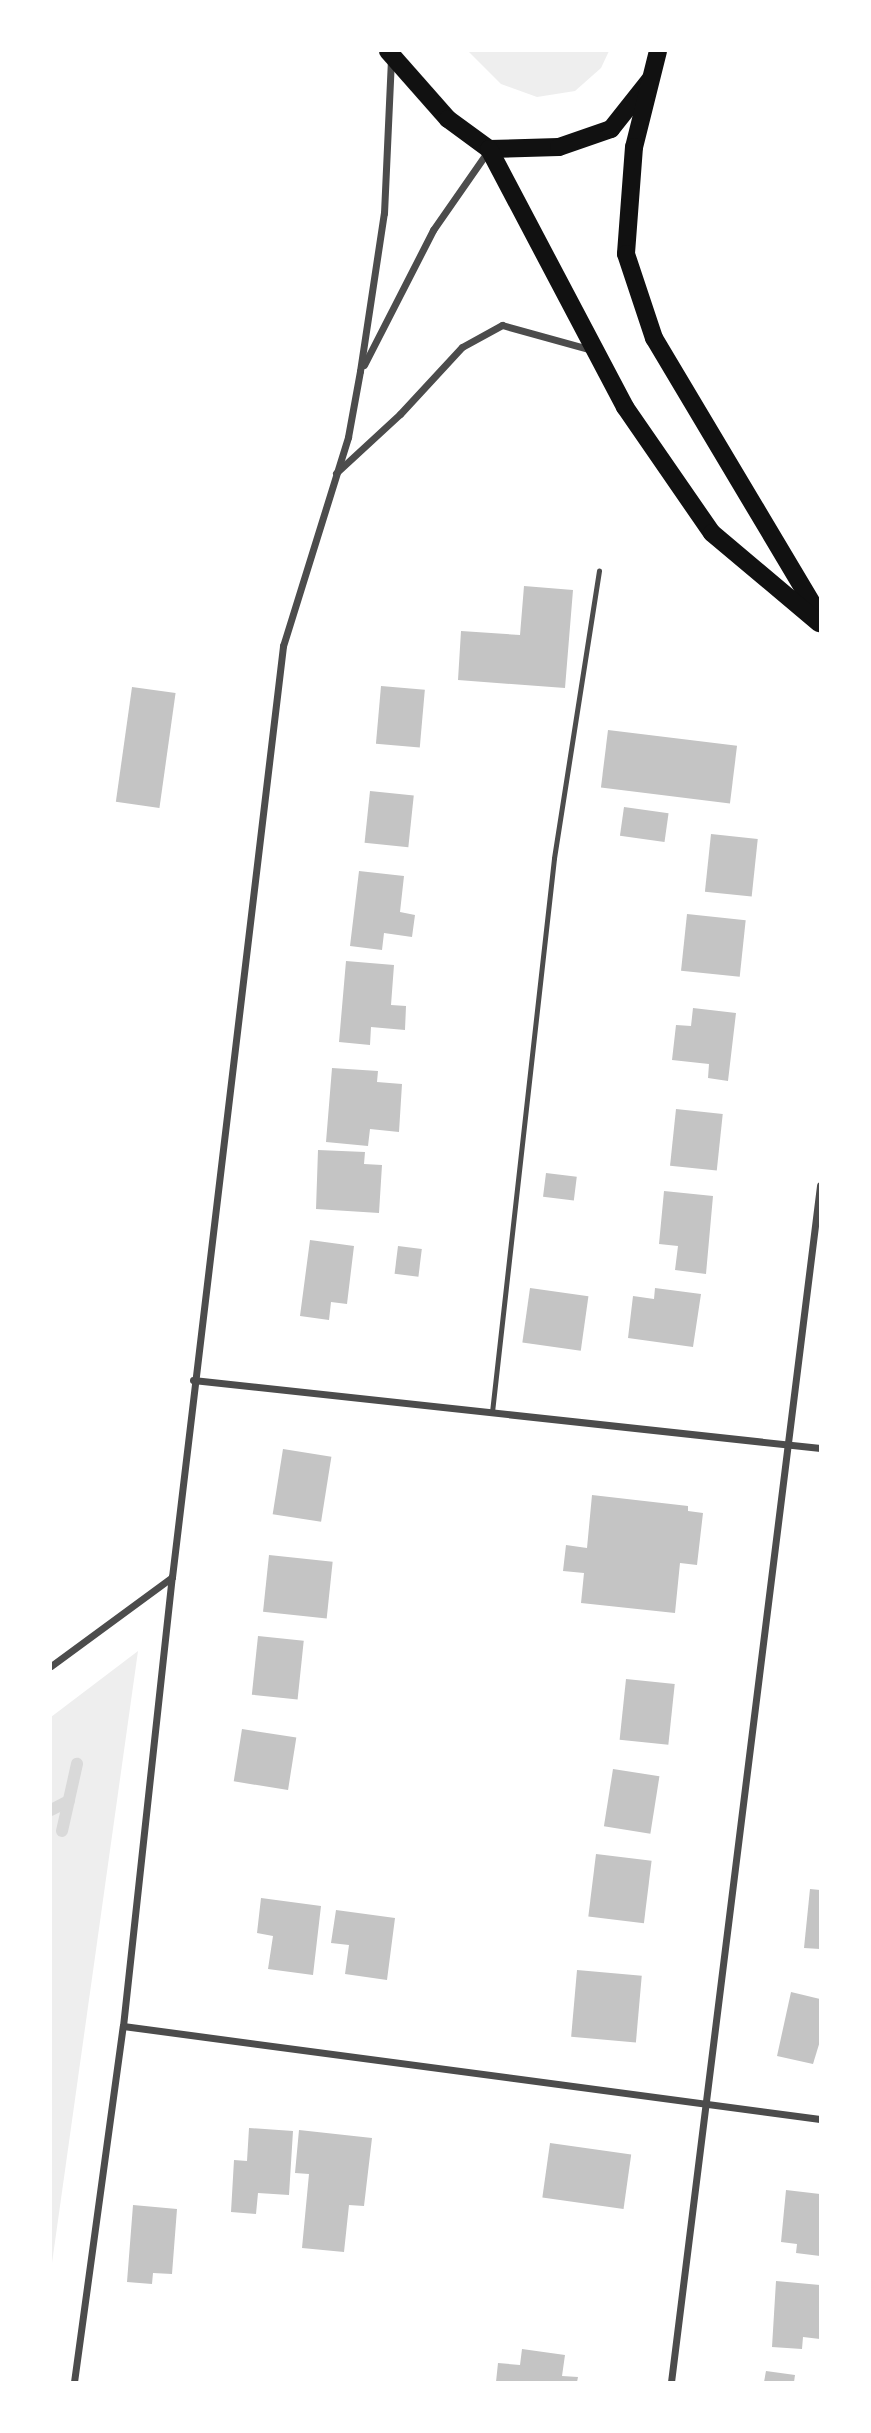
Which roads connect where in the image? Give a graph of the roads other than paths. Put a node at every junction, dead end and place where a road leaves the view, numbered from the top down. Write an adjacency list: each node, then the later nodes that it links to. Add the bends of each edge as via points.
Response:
1 (658, 51): 3 (main road)
2 (390, 53): 4 (main road, via 448,119); 6 (street, via 384,212)
3 (653, 77): 4 (main road, via 611,129 559,146); 9 (main road, via 634,147 626,254 654,338)
4 (489, 149): 5 (main road); 6 (street, via 433,230)
5 (595, 351): 7 (street, via 502,325 462,347); 10 (main road, via 625,407 712,533)
6 (360, 372): 7 (street)
7 (336, 474): 12 (street, via 283,646)
8 (599, 570): 13 (lane, via 554,858)
9 (820, 616)
10 (820, 624)
11 (820, 1185): 14 (street)
12 (193, 1380): 13 (street); 16 (street)
13 (492, 1412): 14 (street)
14 (790, 1444): 15 (street); 19 (street)
15 (820, 1448)
16 (172, 1577): 17 (street); 18 (street)
17 (51, 1666)
18 (123, 2026): 19 (street); 21 (street)
19 (707, 2105): 20 (street); 22 (street)
20 (820, 2119)
21 (74, 2382)
22 (671, 2382)

